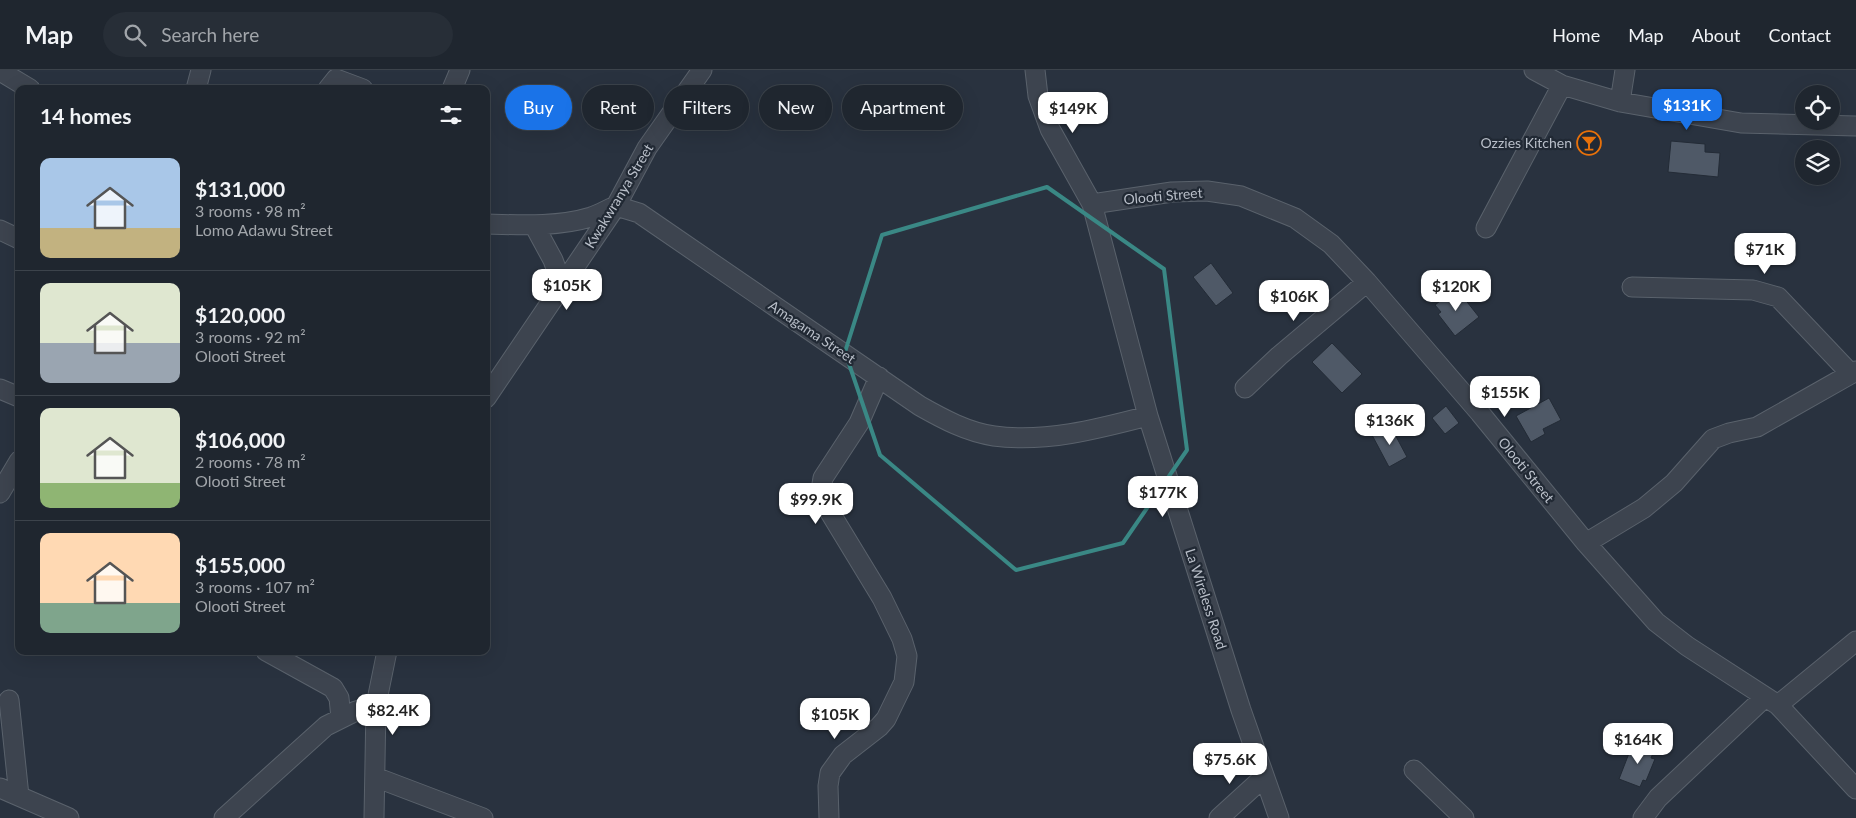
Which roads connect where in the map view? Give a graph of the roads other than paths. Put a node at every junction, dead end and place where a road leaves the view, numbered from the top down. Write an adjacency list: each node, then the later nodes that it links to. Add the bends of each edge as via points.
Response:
1 (201, 70): 9 (street)
2 (460, 70): 12 (street)
3 (702, 70): 17 (street, Kwakwranya Street, via 647,148)
4 (1035, 70): 16 (street, La Wireless Road, via 1038,96 1050,129)
5 (1534, 70): 13 (street)
6 (1625, 70): 14 (street)
7 (0, 71): 8 (street)
8 (23, 85)
9 (197, 85)
10 (331, 85): 11 (street, via 336,79)
11 (352, 85)
12 (454, 85)
13 (1562, 85): 14 (street); 20 (street)
14 (1620, 102): 15 (street, via 1741,122)
15 (1856, 126)
16 (1092, 204): 23 (street, Olooti Street, via 1172,192 1207,191 1241,196 1295,218 1331,244); 32 (street, La Wireless Road)
17 (616, 206): 19 (street, via 591,217); 24 (street, Kwakwranya Street); 27 (street, Amagama Street, via 639,213)
18 (490, 224): 19 (street)
19 (534, 225): 24 (street)
20 (1486, 228)
21 (0, 230): 22 (street)
22 (15, 237)
23 (1367, 282): 28 (street); 35 (street, Olooti Street)
24 (563, 287): 30 (street, Kwakwranya Street)
25 (1632, 287): 26 (street, via 1752,290 1778,297)
26 (1853, 373): 35 (street, via 1756,427 1713,439 1667,490)
27 (878, 377): 32 (street, Amagama Street, via 952,424 993,436 1057,436); 53 (street, via 859,423 822,478 820,496 890,614 902,638 907,670 886,719 843,755 830,773)
28 (1245, 388)
29 (0, 389): 31 (street)
30 (490, 392)
31 (15, 395)
32 (1148, 416): 45 (street, La Wireless Road)
33 (15, 468): 34 (street)
34 (0, 493)
35 (1586, 543): 40 (street, Olooti Street, via 1656,622)
36 (1856, 641): 40 (street)
37 (273, 655): 42 (street, via 333,688 339,698)
38 (386, 655): 41 (street)
39 (9, 700): 48 (street)
40 (1772, 701): 47 (street, Olooti Street); 57 (street, via 1665,791)
41 (376, 704): 42 (street); 44 (street)
42 (341, 718): 50 (street, via 314,736)
43 (1414, 770): 56 (street)
44 (375, 777): 51 (street); 52 (street)
45 (1264, 777): 54 (street); 55 (street, La Wireless Road)
46 (0, 788): 48 (street)
47 (1856, 789)
48 (19, 796): 49 (street)
49 (69, 818)
50 (224, 818)
51 (374, 818)
52 (483, 818)
53 (829, 818)
54 (1219, 818)
55 (1279, 818)
56 (1464, 818)
57 (1642, 818)

